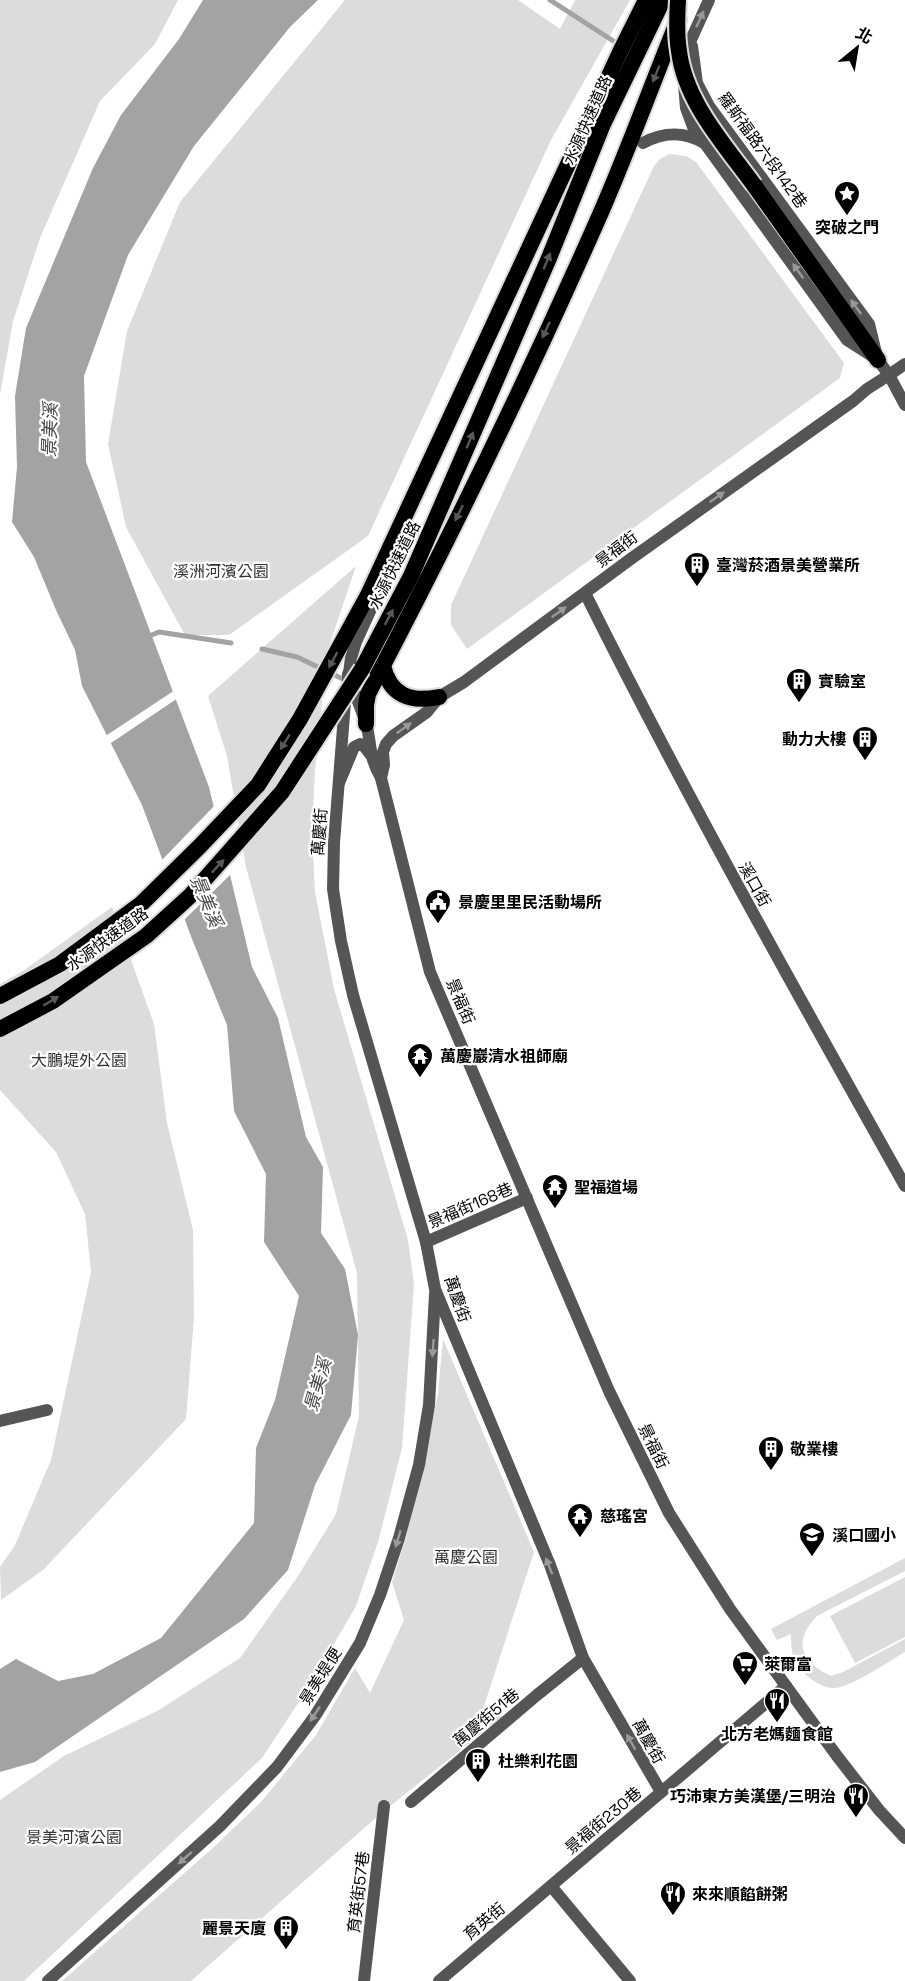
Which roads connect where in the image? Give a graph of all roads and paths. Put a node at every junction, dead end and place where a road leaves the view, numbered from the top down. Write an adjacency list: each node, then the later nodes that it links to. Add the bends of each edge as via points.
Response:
1 (646, 0): 22 (highway, 水源快速道路, one-way to 22, via 368,595 300,719 258,785 141,904 60,964)
2 (654, 0): 16 (street, 萬慶街, via 579,154 361,631)
3 (663, 0): 23 (highway, 水源快速道路, one-way to 3, bridge, via 53,1001 146,936 190,896 282,792 332,718 411,576 603,124)
4 (678, 0): 10 (highway, bridge, via 677,33 683,72 704,114)
5 (686, 0): 15 (highway, one-way to 15, bridge, via 602,209 494,442)
6 (709, 0): 7 (street, one-way to 6)
7 (691, 39): 9 (street, 羅斯福路六段142巷, via 685,53 686,108); 10 (street, 羅斯福路六段142巷, one-way to 7, via 869,324 709,106 697,82)
8 (643, 143): 9 (street, via 681,134)
9 (705, 144): 10 (street, 羅斯福路六段142巷, one-way to 9, via 847,340)
10 (878, 360): 12 (street, 羅斯福路六段142巷)
11 (905, 364): 12 (street, 景福街)
12 (889, 375): 13 (street, 羅斯福路六段142巷); 14 (street, 景福街, one-way to 12)
13 (905, 405)
14 (585, 593): 17 (street, 景福街, one-way to 14); 24 (street, 溪口街, via 730,873)
15 (383, 666): 17 (highway, via 386,680 403,696 426,700); 18 (highway, via 368,694)
16 (348, 674): 18 (street); 21 (street, 萬慶街)
17 (439, 697): 20 (street, 景福街, one-way to 17, via 386,744 427,712)
18 (366, 724): 19 (street)
19 (370, 754): 20 (street); 21 (street, via 360,744 354,747)
20 (381, 778): 25 (street, 景福街, via 430,972)
21 (339, 783): 26 (street, 萬慶街, via 333,889 341,940 353,995)
22 (0, 996)
23 (0, 1029)
24 (905, 1186)
25 (527, 1198): 26 (street, 景福街168巷); 31 (street, 景福街, via 609,1391 669,1513 730,1609)
26 (426, 1242): 27 (street, 萬慶街)
27 (435, 1289): 30 (street, 萬慶街, one-way to 27, via 550,1565); 37 (street, 景美堤便, one-way to 37, via 429,1405 419,1465 399,1538 360,1643 315,1716 277,1767 220,1826)
28 (47, 1410): 29 (street)
29 (0, 1421)
30 (584, 1658): 32 (street, 萬慶街, one-way to 30); 33 (street, 萬慶街51巷)
31 (786, 1686): 32 (street, 景福街230巷); 35 (street, 景福街, via 879,1810)
32 (661, 1792): 36 (street, 景福街230巷)
33 (411, 1802)
34 (384, 1806): 38 (street, 育英街57巷)
35 (905, 1838)
36 (551, 1886): 39 (street, 育英街); 40 (street)
37 (48, 1981)
38 (364, 1981)
39 (439, 1981)
40 (630, 1981)

